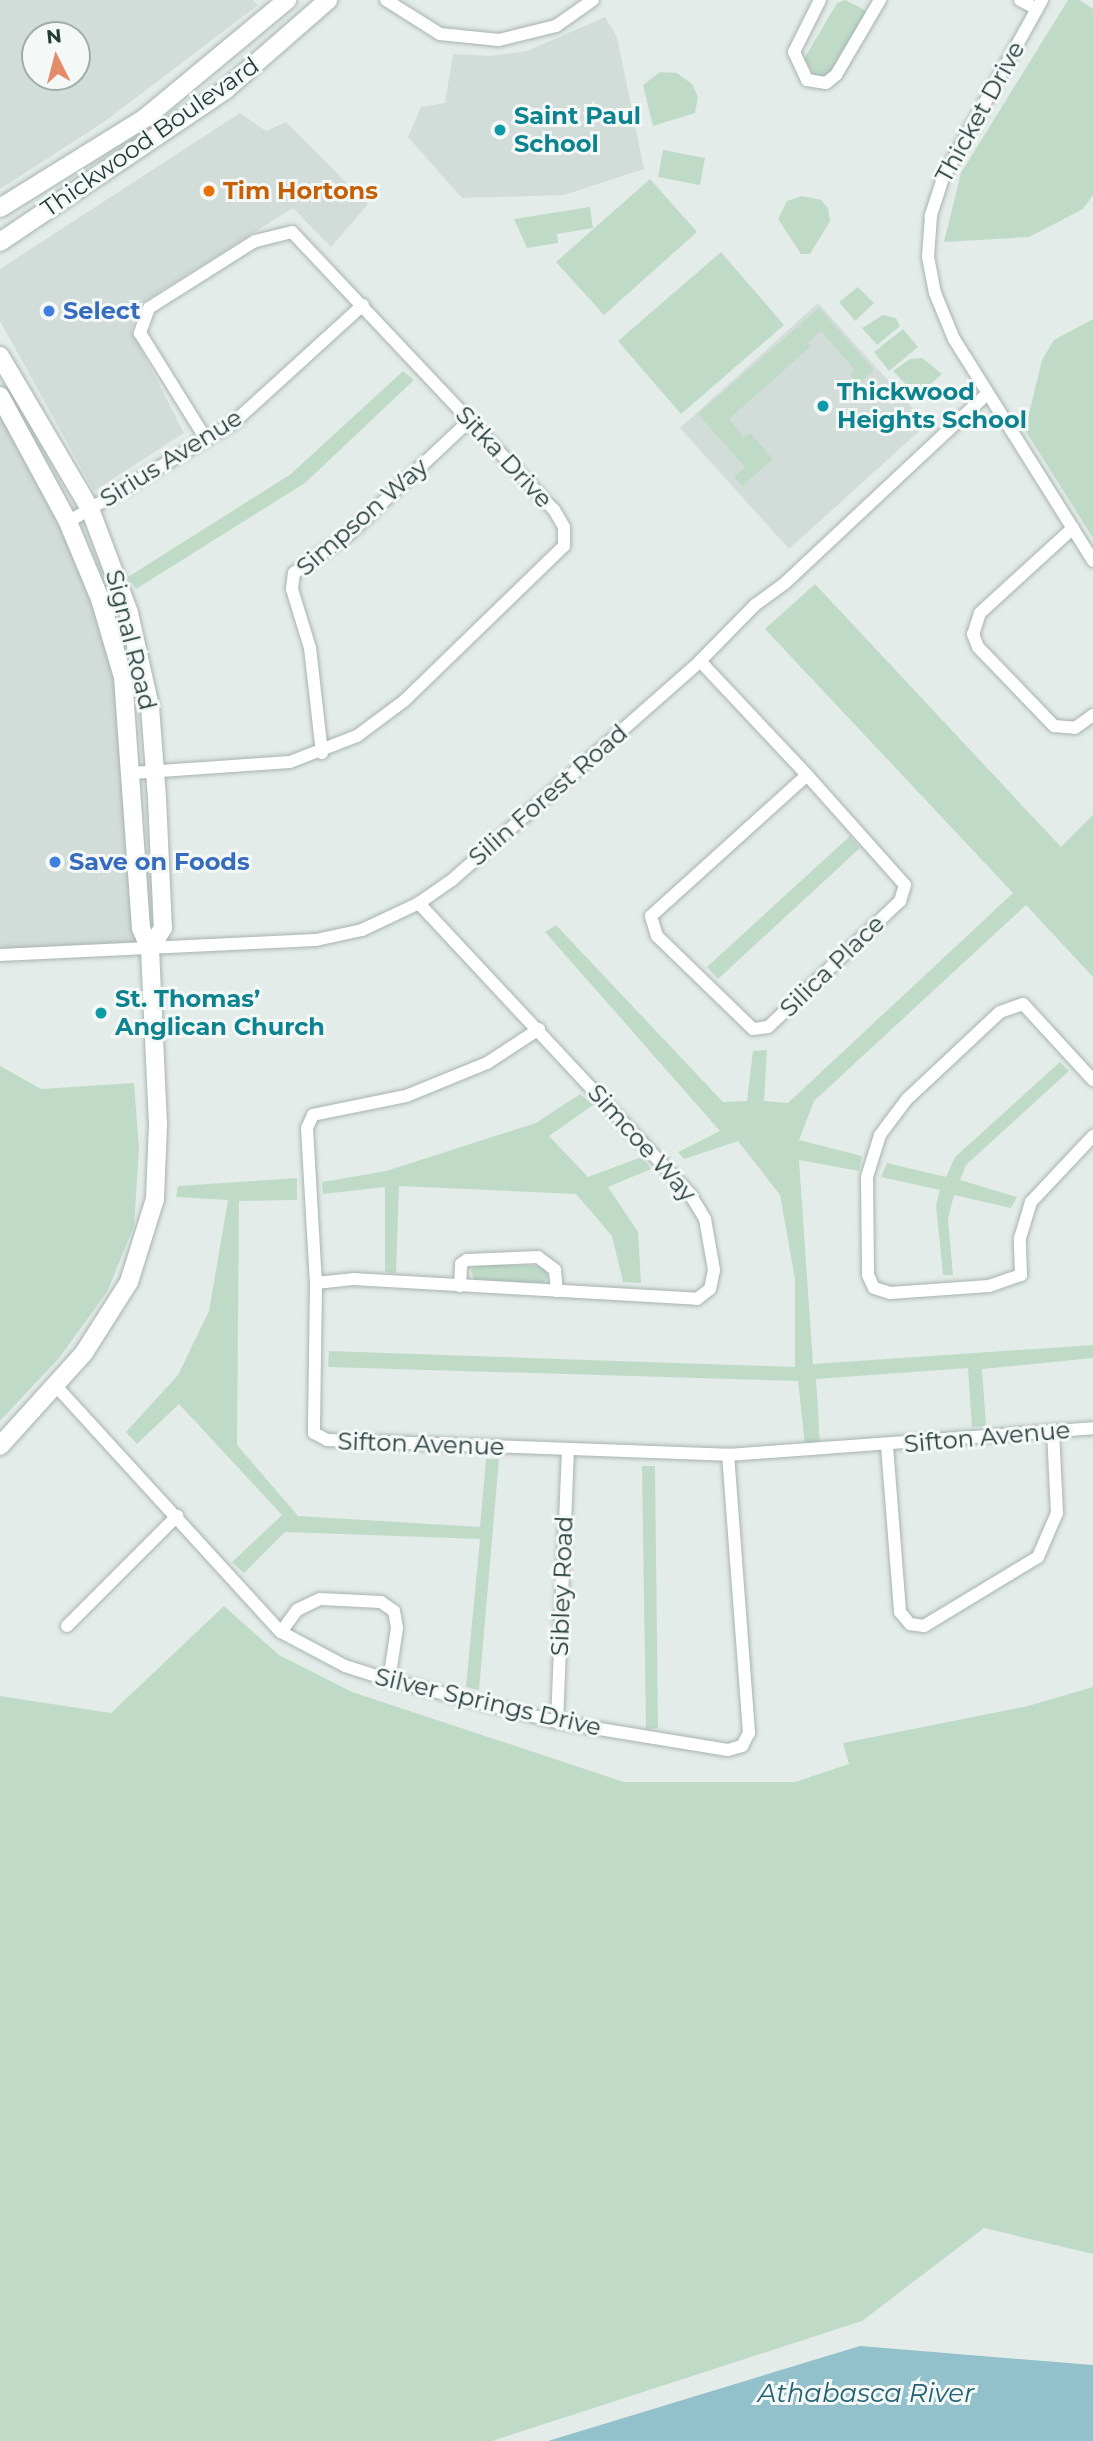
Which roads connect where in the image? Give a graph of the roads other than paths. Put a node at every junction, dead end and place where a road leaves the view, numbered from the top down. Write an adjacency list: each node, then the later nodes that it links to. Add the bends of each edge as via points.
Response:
1 (287, 0): 9 (street, Thickwood Boulevard, via 145,118)
2 (328, 0): 10 (street, Thickwood Boulevard, via 225,90)
3 (386, 0): 4 (street, via 440,34 499,40 556,26)
4 (593, 0)
5 (820, 0): 7 (street, via 793,52 807,80 826,83 836,75)
6 (1020, 0): 8 (street)
7 (876, 2)
8 (1040, 4): 14 (street, Thicket Drive, via 951,161 928,228 928,257 938,304)
9 (0, 208)
10 (7, 237): 11 (street, Thickwood Boulevard)
11 (0, 248)
12 (363, 305): 16 (street, Sitka Drive); 17 (street, Sirius Avenue, via 232,424); 17 (street, Sitka Drive, via 292,232 255,241 149,308 140,333)
13 (0, 356): 18 (street, Signal Road)
14 (987, 394): 20 (street, Thicket Drive); 22 (street, Silin Forest Road, via 785,583 755,605)
15 (0, 396): 19 (street, Signal Road)
16 (470, 420): 24 (street, Simpson Way, via 348,535 294,573 292,589 310,648); 24 (street, Sitka Drive, via 554,510 564,527 564,546 388,715)
17 (206, 439): 18 (street, Sirius Avenue)
18 (90, 509): 19 (street, Sirius Avenue); 25 (street, Signal Road, via 113,564 138,649 150,708)
19 (68, 522): 26 (street, Signal Road, via 100,599 123,677)
20 (1073, 528): 21 (street, Thicket Drive); 23 (street, via 980,613 973,634 978,647 1054,726 1075,729)
21 (1093, 561)
22 (700, 661): 27 (street, Silica Place); 28 (street, Silin Forest Road, via 452,880)
23 (1093, 715)
24 (322, 753): 25 (street, Sitka Drive, via 271,765)
25 (155, 772): 26 (street, Sitka Drive); 29 (street, Signal Road, via 163,928)
26 (132, 773): 29 (street, Signal Road, via 141,928)
27 (807, 775): 27 (street, Silica Place, via 651,916 657,936 753,1029 768,1027 778,1018 900,901 905,885)
28 (419, 903): 29 (street, Silin Forest Road, via 362,930 316,940); 31 (street, Simcoe Way)
29 (150, 949): 30 (street, Silin Forest Road); 37 (street, Signal Road, via 158,1124 152,1210 139,1258 117,1307)
30 (0, 955)
31 (539, 1029): 34 (street, Sifton Avenue, via 487,1063 406,1096 313,1115 307,1128); 36 (street, Simcoe Way, via 691,1194 705,1219 715,1270 710,1289 697,1299)
32 (1093, 1080): 33 (street, via 1023,1004 1000,1012 906,1099 880,1135 867,1177 868,1275 874,1288 890,1293 989,1286 1021,1275 1020,1238 1031,1202)
33 (1093, 1136)
34 (316, 1283): 35 (street, Simcoe Way, via 353,1279); 42 (street, Sifton Avenue, via 314,1433 327,1440)
35 (460, 1286): 36 (street, Simcoe Way); 36 (street, via 461,1264 467,1260 538,1257 555,1270)
36 (557, 1291)
37 (56, 1386): 40 (street, Signal Road); 44 (street, Silver Springs Drive)
38 (1093, 1428): 39 (street, Sifton Avenue)
39 (1053, 1431): 41 (street, Sifton Avenue); 41 (street, via 1057,1513 1038,1557 924,1626 910,1624 900,1612)
40 (0, 1446)
41 (887, 1446): 43 (street, Sifton Avenue)
42 (568, 1449): 43 (street, Sifton Avenue); 48 (street, Sibley Road)
43 (728, 1455): 48 (street, Silver Springs Drive, via 749,1733 742,1746 728,1750)
44 (177, 1516): 45 (street); 46 (street, Silver Springs Drive)
45 (67, 1626)
46 (281, 1632): 47 (street, Silver Springs Drive, via 345,1667); 47 (street, via 297,1610 320,1599 381,1602 394,1611 397,1628)
47 (389, 1680): 48 (street, Silver Springs Drive)
48 (557, 1722)

